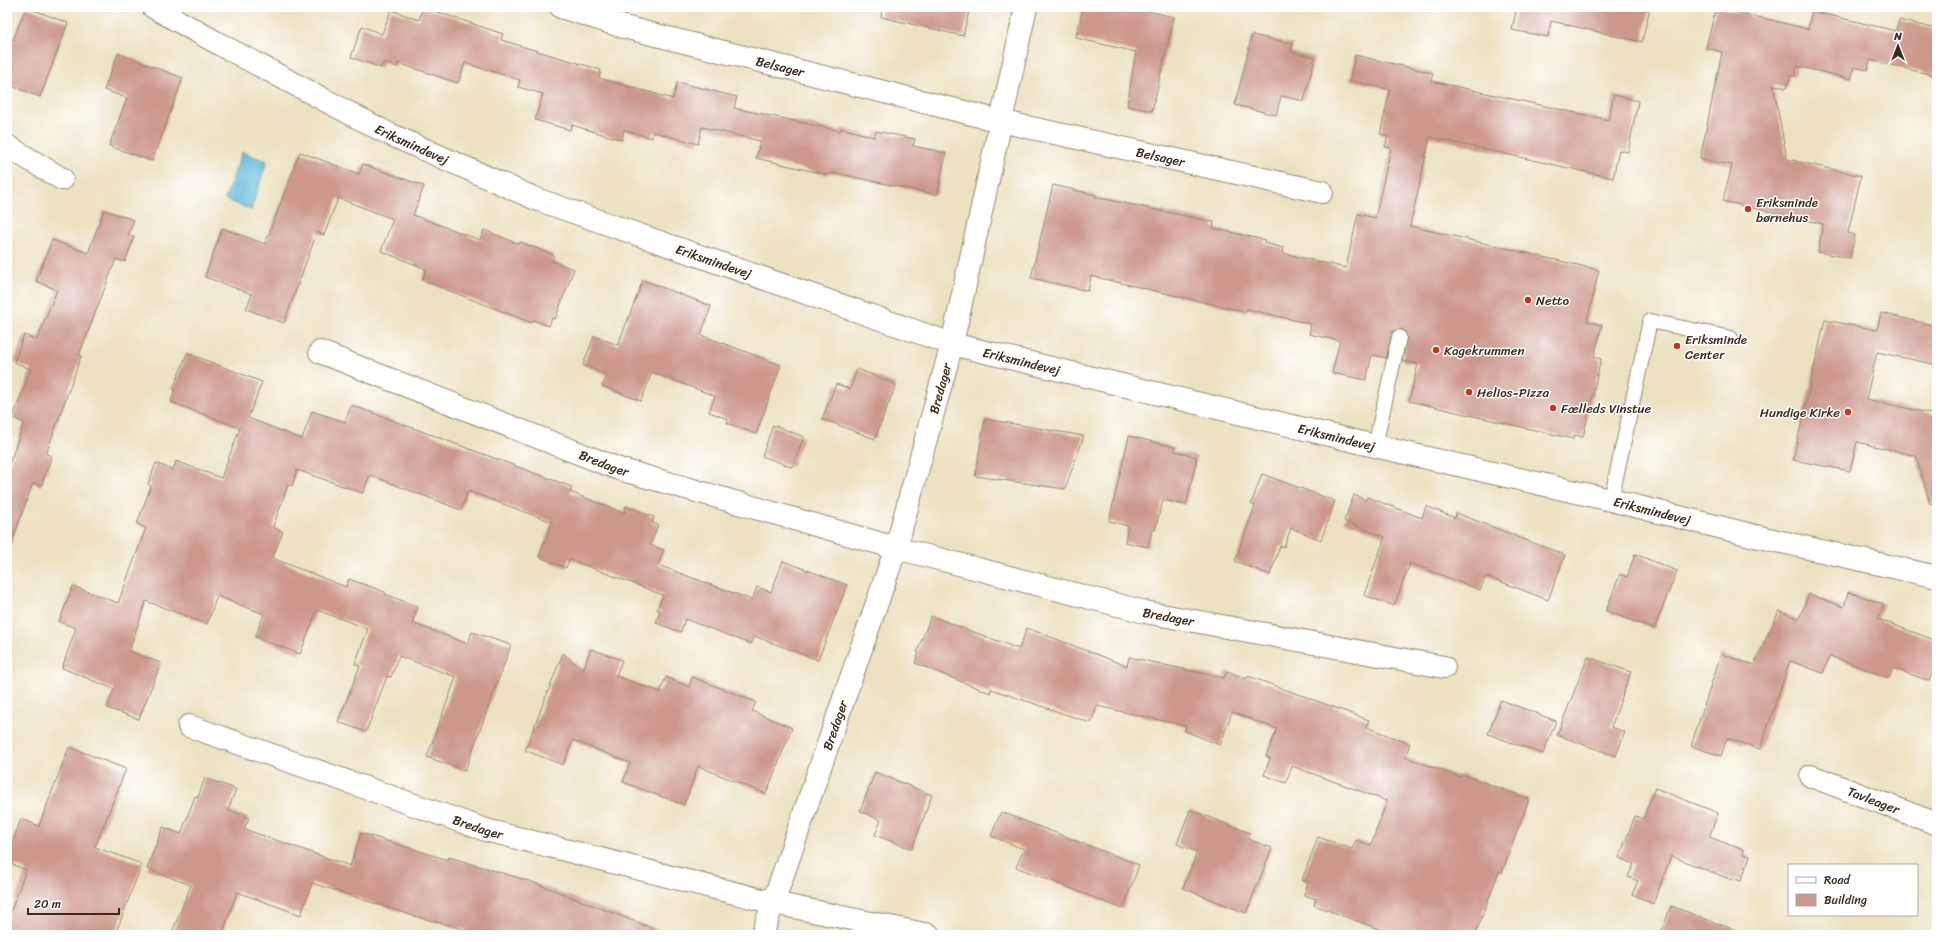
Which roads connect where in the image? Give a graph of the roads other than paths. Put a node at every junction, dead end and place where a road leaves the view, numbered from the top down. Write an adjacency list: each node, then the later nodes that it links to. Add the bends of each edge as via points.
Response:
1 (154, 7): 10 (street, Eriksmindevej, via 387,133 536,199)
2 (561, 7): 4 (street, Belsager, via 624,27)
3 (1026, 7): 4 (street)
4 (1000, 121): 7 (street, Belsager); 10 (street)
5 (7, 146): 6 (street)
6 (62, 179)
7 (1322, 192)
8 (1399, 338): 12 (lane)
9 (1731, 338): 13 (lane, via 1650,321)
10 (952, 344): 12 (street, Eriksmindevej); 14 (street, Bredager)
11 (320, 352): 14 (street, Bredager, via 620,469)
12 (1375, 446): 13 (street, Eriksmindevej)
13 (1611, 500): 15 (street, Eriksmindevej)
14 (896, 548): 16 (street, Bredager, via 1145,612); 20 (street, Bredager)
15 (1937, 577)
16 (1444, 667)
17 (189, 726): 20 (street, Bredager, via 486,830)
18 (1811, 776): 19 (street, Tavleager)
19 (1937, 824)
20 (774, 903): 21 (street, Bredager); 22 (street, Bredager)
21 (762, 935)
22 (928, 935)

